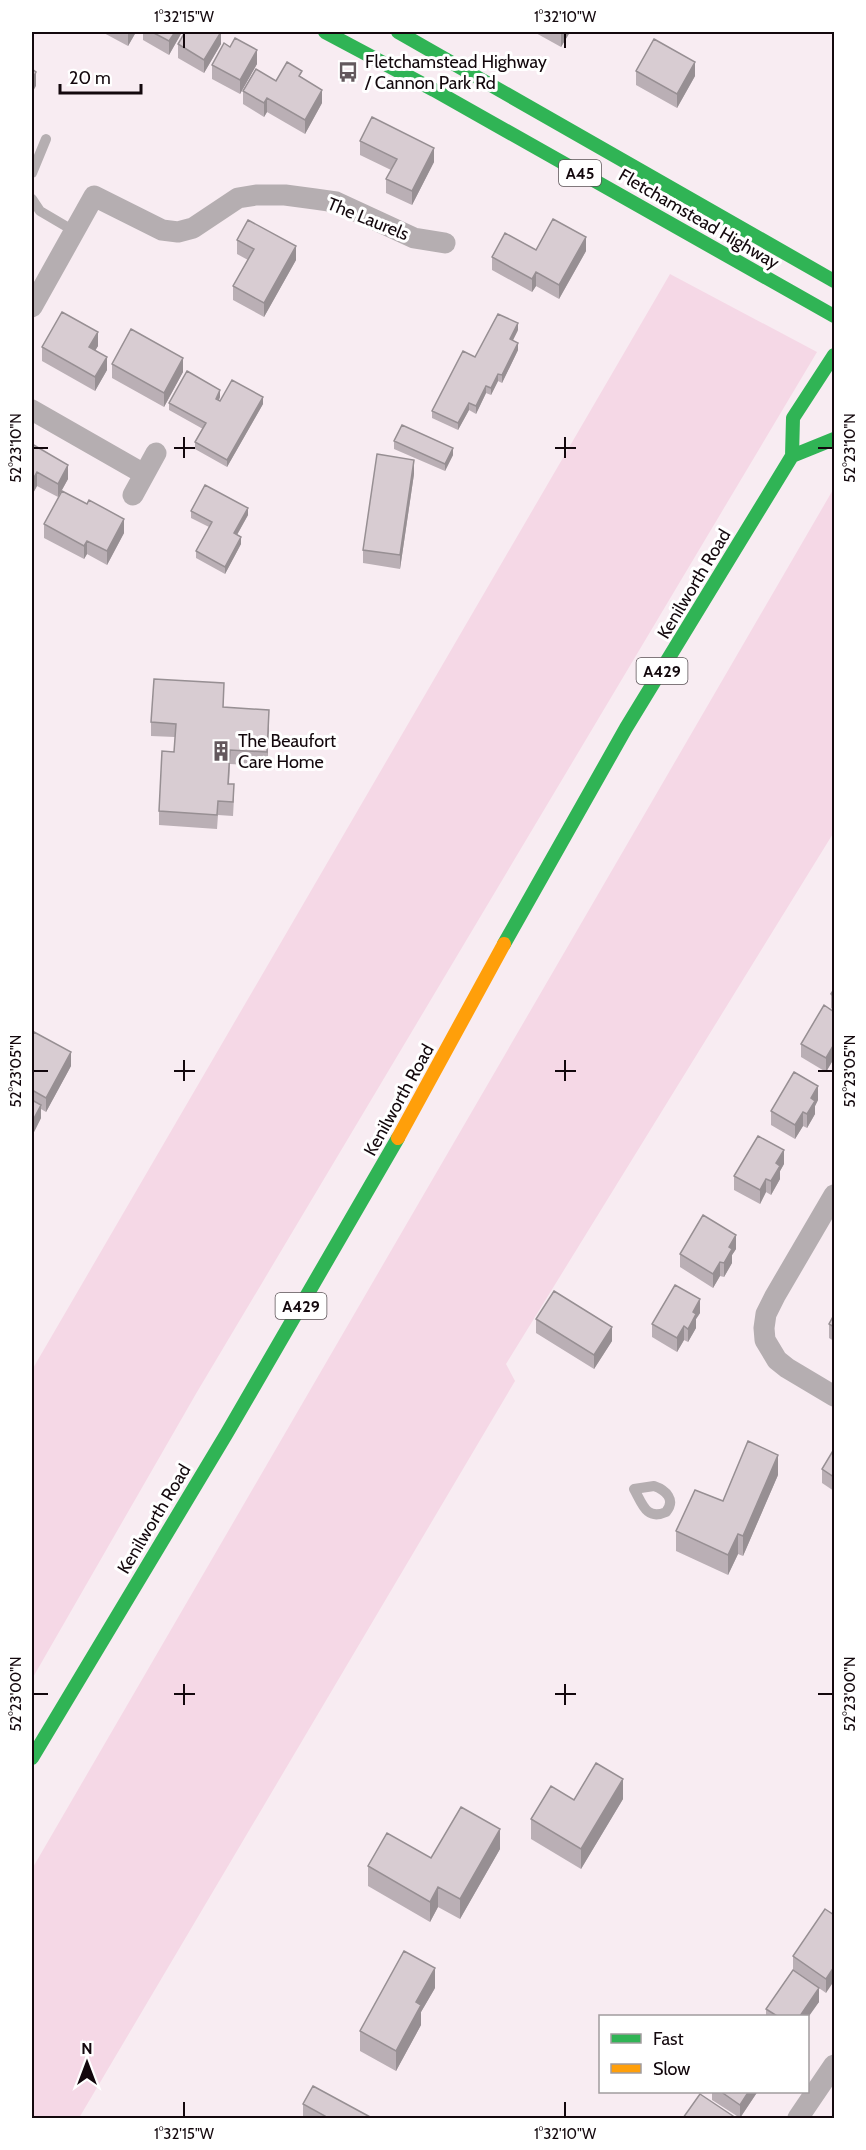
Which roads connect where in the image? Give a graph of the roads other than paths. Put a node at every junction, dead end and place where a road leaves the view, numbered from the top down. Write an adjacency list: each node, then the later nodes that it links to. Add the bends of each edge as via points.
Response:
1 (325, 32): 10 (main road, Fletchamstead Highway / A45)
2 (398, 32): 8 (main road, Fletchamstead Highway / A45)
3 (46, 139): 4 (lane)
4 (32, 173)
5 (32, 200): 6 (lane, via 40,211)
6 (74, 231): 7 (street, The Laurels, via 93,196 162,230 178,232 193,228 238,198 285,195 336,202 414,238); 9 (street)
7 (445, 243)
8 (834, 281)
9 (32, 307)
10 (834, 316)
11 (834, 355): 15 (main road, Kenilworth Road / A429, via 793,418)
12 (32, 410): 16 (street)
13 (834, 439): 15 (main road)
14 (156, 453): 16 (street)
15 (792, 456): 20 (main road, Kenilworth Road / A429, via 626,728 372,1184)
16 (144, 474): 17 (street)
17 (133, 495)
18 (834, 1195): 19 (street, via 775,1296 764,1328 765,1340 777,1360)
19 (834, 1396)
20 (32, 1758)
21 (834, 2065): 22 (street)
22 (798, 2118)

